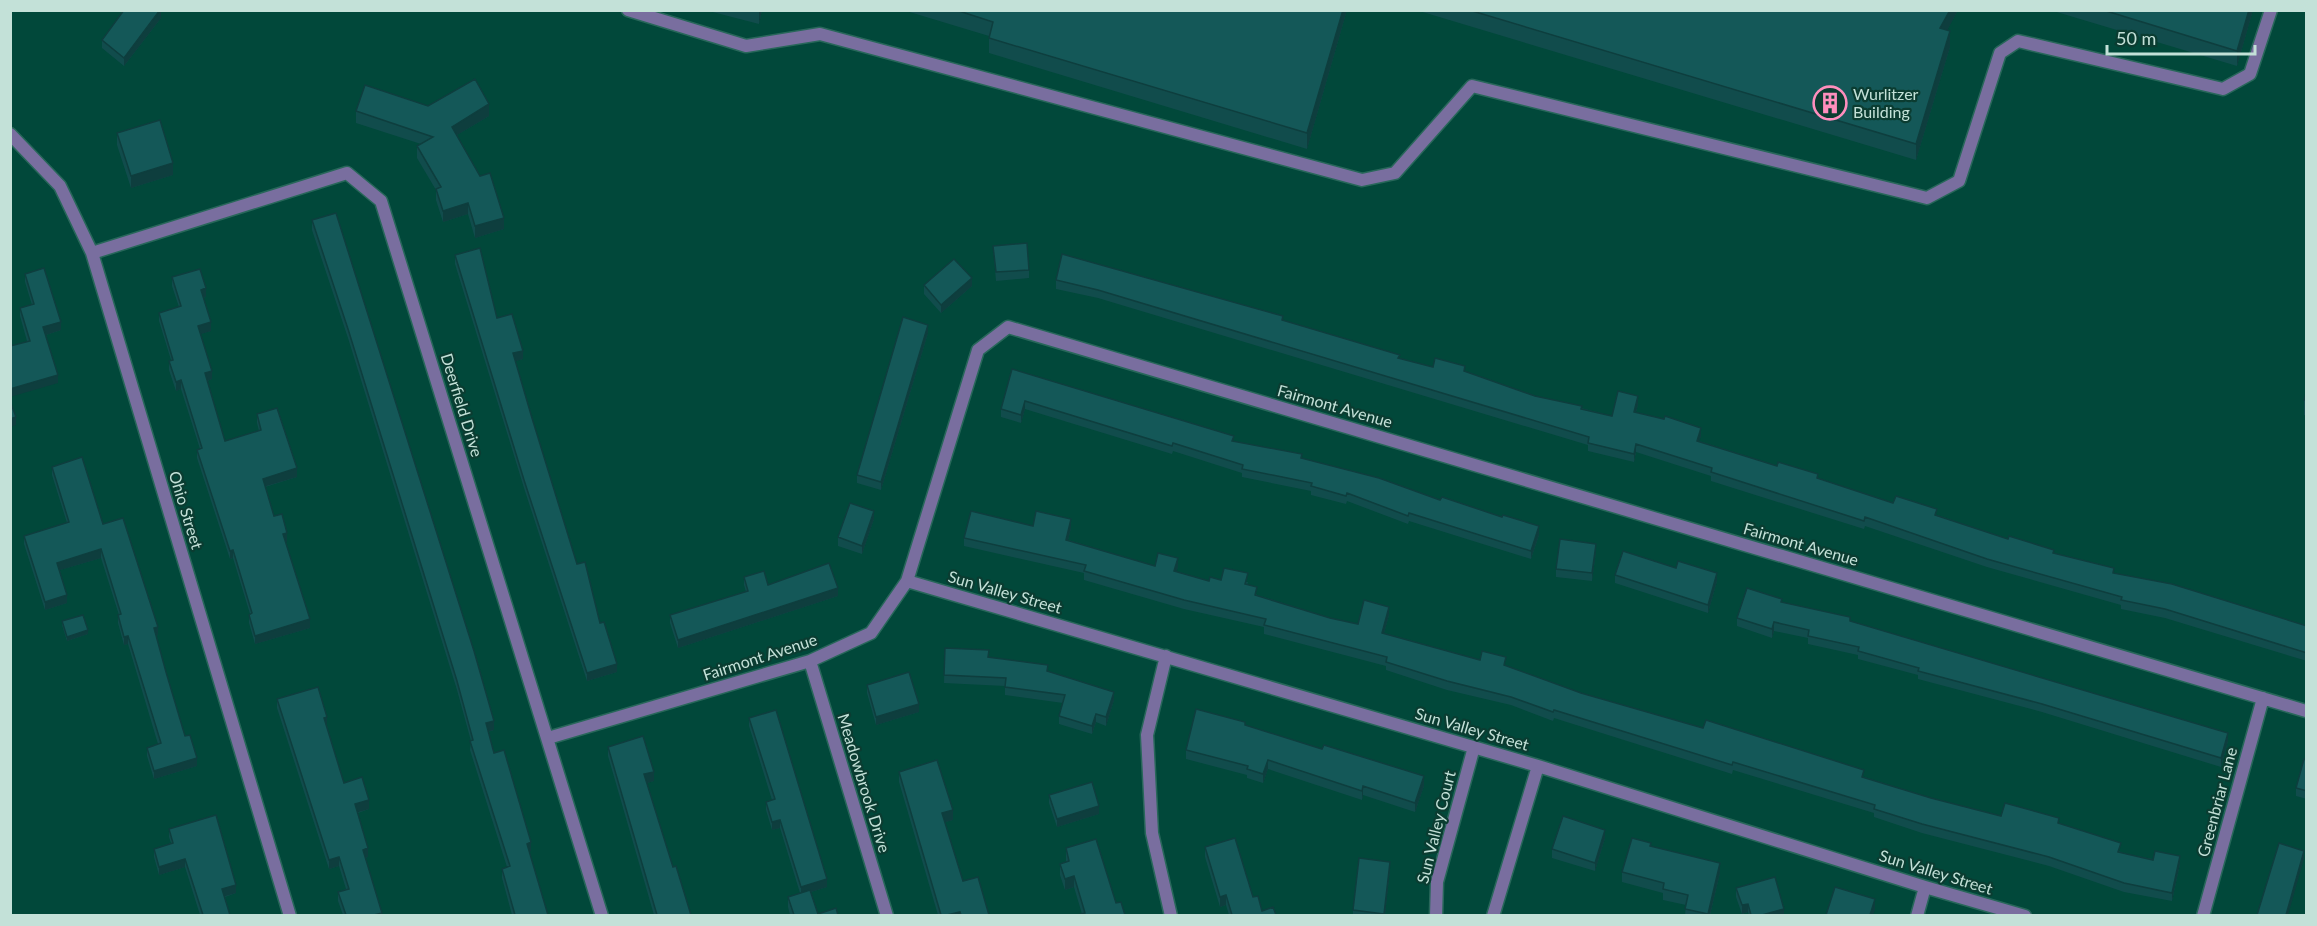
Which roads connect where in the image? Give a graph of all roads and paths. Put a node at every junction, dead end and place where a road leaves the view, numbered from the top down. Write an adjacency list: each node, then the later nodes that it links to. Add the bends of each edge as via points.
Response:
1 (628, 10): 2 (street, via 746,46 820,34 1362,180 1395,172 1472,86 1927,198 1959,181 2000,53 2018,41 2223,89 2250,74)
2 (2271, 10)
3 (10, 134): 4 (street, Ohio Street, via 60,186)
4 (92, 253): 10 (street, Deerfield Drive, via 347,173 381,201); 14 (street, Ohio Street)
5 (907, 581): 6 (street, Sun Valley Street); 7 (street, Fairmont Avenue, via 871,633); 8 (street, Fairmont Avenue, via 978,350 1008,327)
6 (1166, 656): 11 (street, Sun Valley Street); 17 (street, via 1147,735 1152,833)
7 (810, 661): 10 (street, Fairmont Avenue); 16 (street, Meadowbrook Drive)
8 (2263, 698): 9 (street, Fairmont Avenue); 22 (street, Greenbriar Lane)
9 (2307, 711)
10 (549, 738): 15 (street, Deerfield Drive)
11 (1474, 747): 12 (street, Sun Valley Street); 18 (street, Sun Valley Court, via 1437,882)
12 (1538, 766): 13 (street, Sun Valley Street); 19 (street)
13 (1925, 887): 20 (street); 21 (street, Sun Valley Street)
14 (290, 915)
15 (602, 915)
16 (887, 915)
17 (1171, 915)
18 (1436, 915)
19 (1493, 915)
20 (1917, 915)
21 (2025, 915)
22 (2204, 915)

